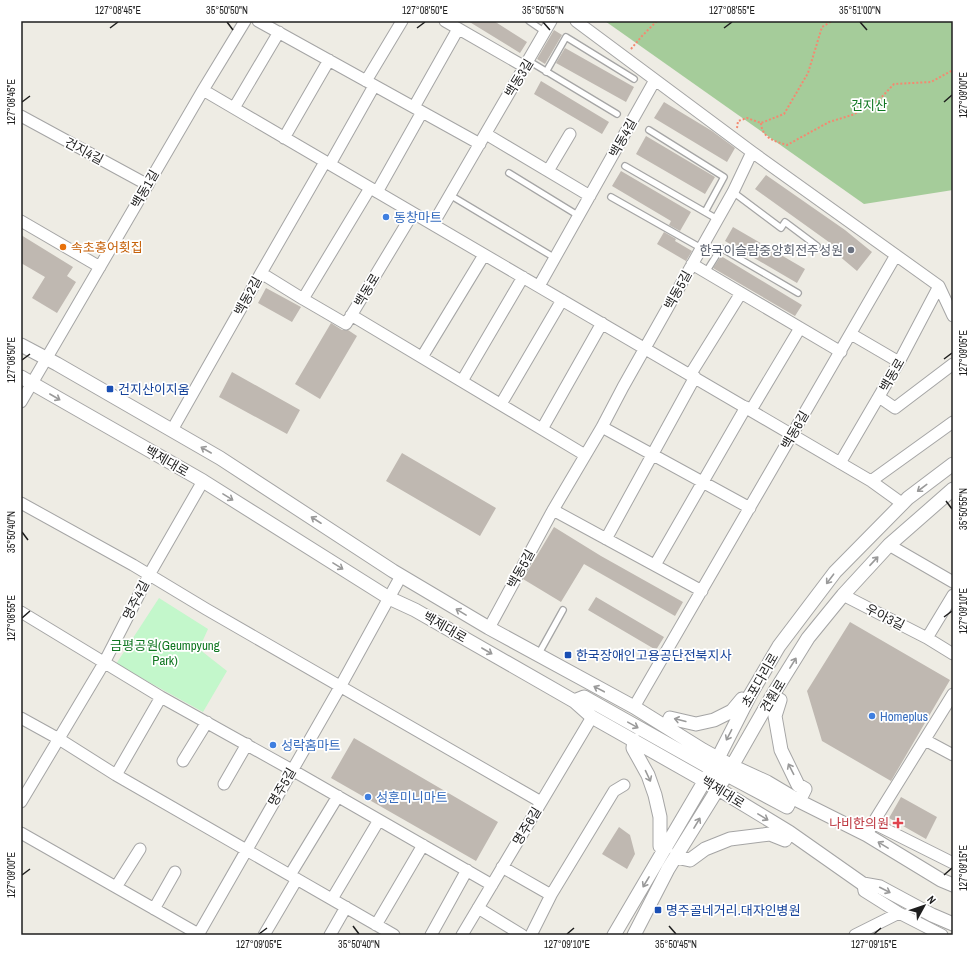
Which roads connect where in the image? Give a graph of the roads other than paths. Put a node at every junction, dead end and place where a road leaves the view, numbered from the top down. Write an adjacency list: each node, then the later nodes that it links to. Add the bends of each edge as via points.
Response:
1 (245, 21): 17 (street, 백동1길)
2 (258, 21): 9 (street)
3 (402, 21): 16 (street)
4 (445, 21): 8 (street)
5 (529, 21): 10 (lane)
6 (551, 21): 10 (street, 백동3길)
7 (576, 21): 15 (street)
8 (458, 29): 12 (street); 19 (street)
9 (279, 32): 11 (street); 18 (street)
10 (545, 32): 12 (street, 백동3길)
11 (328, 60): 16 (street); 24 (street)
12 (527, 64): 13 (lane); 25 (street, 백동3길)
13 (546, 72): 14 (lane, via 566,37); 20 (lane)
14 (634, 79)
15 (655, 80): 26 (street); 35 (street, 백동4길)
16 (370, 83): 19 (street); 27 (street)
17 (203, 90): 18 (street); 31 (street, 백동1길)
18 (234, 108): 24 (street)
19 (418, 109): 25 (street); 32 (street)
20 (617, 114)
21 (21, 116): 31 (street, 건지4길)
22 (649, 130): 37 (lane, via 724,177)
23 (570, 134): 29 (street)
24 (284, 138): 27 (street)
25 (483, 139): 29 (street); 34 (street, 백동3길)
26 (752, 152): 33 (street, 백동5길); 46 (street)
27 (327, 163): 32 (street); 51 (street, 백동2길)
28 (625, 166): 37 (lane)
29 (548, 171): 35 (street)
30 (509, 173): 39 (lane)
31 (148, 185): 49 (street, 백동1길)
32 (373, 190): 38 (street); 57 (street)
33 (733, 192): 40 (street, 백동5길); 43 (lane, via 781,228 785,222)
34 (450, 195): 42 (street, 백동3길); 47 (lane)
35 (590, 196): 39 (street, 백동4길)
36 (611, 197): 44 (lane)
37 (705, 212): 40 (lane)
38 (413, 213): 42 (street); 59 (street, 백동로)
39 (579, 216): 47 (street, 백동4길)
40 (717, 219): 44 (street, 백동5길)
41 (21, 221): 49 (street)
42 (433, 224): 45 (street)
43 (817, 246)
44 (701, 248): 48 (street, 백동5길)
45 (484, 254): 52 (street); 67 (street)
46 (896, 255): 54 (street); 63 (street, 백동6길)
47 (555, 258): 53 (street, 백동4길)
48 (692, 264): 50 (street); 65 (street, 백동5길)
49 (100, 267): 68 (street, 백동1길)
50 (706, 272): 55 (street); 56 (lane, via 721,248)
51 (261, 273): 57 (street, 백동로); 81 (street, 백동2길)
52 (523, 277): 53 (street); 73 (street)
53 (539, 286): 58 (street)
54 (939, 286): 60 (street); 69 (street, 백동로)
55 (741, 292): 62 (street); 71 (street)
56 (798, 293)
57 (303, 299): 59 (street, 백동로, via 346,324)
58 (562, 300): 61 (street); 76 (street)
59 (351, 315): 67 (street)
60 (953, 316)
61 (602, 323): 65 (street); 80 (street)
62 (800, 328): 66 (street); 77 (street)
63 (851, 334): 66 (street, 백동6길); 69 (street)
64 (21, 345): 68 (street, 백제대로)
65 (645, 348): 71 (street); 79 (street, 백동5길)
66 (841, 352): 82 (street, 백동6길)
67 (422, 357): 73 (street)
68 (47, 359): 72 (street, 백동1길); 81 (street, 백제대로)
69 (899, 362): 74 (street, 백동로)
70 (953, 364): 74 (street, via 895,408)
71 (692, 376): 77 (street); 84 (street)
72 (26, 380): 75 (street, 백동1길); 87 (street, 백제대로, one-way to 87)
73 (462, 381): 76 (street)
74 (879, 397): 85 (street, 백동로)
75 (21, 402)
76 (501, 404): 80 (street)
77 (748, 409): 82 (street); 89 (street)
78 (953, 422): 88 (street)
79 (602, 427): 83 (street, 백동5길); 84 (street)
80 (542, 429): 83 (street)
81 (172, 430): 99 (street, 백제대로, one-way to 81, via 220,458)
82 (793, 435): 85 (street); 93 (street, 백동6길)
83 (585, 455): 94 (street, 백동5길)
84 (652, 455): 89 (street); 95 (street)
85 (840, 462): 88 (street)
86 (953, 464): 92 (street, 초포다리로, one-way to 92)
87 (203, 481): 98 (street, 명주4길); 104 (street, 백제대로, one-way to 104)
88 (871, 481): 92 (street)
89 (703, 482): 93 (street); 97 (street)
90 (953, 489): 96 (street, 견훤로)
91 (21, 503): 98 (street)
92 (903, 504): 116 (street, 초포다리로, one-way to 116, via 835,572 779,646)
93 (750, 508): 101 (street, 백동6길)
94 (553, 510): 95 (street); 107 (street, 백동5길)
95 (606, 539): 97 (street)
96 (889, 545): 100 (street); 102 (street, 견훤로, one-way to 96)
97 (655, 565): 101 (street)
98 (149, 575): 111 (street, 명주4길); 112 (street)
99 (401, 576): 104 (street, 명주5길); 107 (street, 백제대로, one-way to 99)
100 (953, 582)
101 (702, 591): 118 (street, 백동6길)
102 (843, 595): 108 (street, 우아3길); 114 (street, 견훤로, one-way to 102, via 808,638)
103 (953, 595): 108 (street)
104 (389, 598): 112 (street, 명주5길); 117 (street, 백제대로, one-way to 117, via 415,610)
105 (563, 610): 110 (lane)
106 (21, 612): 111 (street)
107 (489, 628): 110 (street, 백제대로)
108 (927, 638): 109 (street, 우아3길)
109 (953, 654)
110 (538, 655): 118 (street, 백제대로, one-way to 110)
111 (104, 663): 115 (street); 123 (street, 명주4길)
112 (340, 687): 130 (street, 명주5길); 140 (street)
113 (953, 694): 125 (street)
114 (772, 696): 131 (street, 견훤로); 138 (street, one-way to 114, via 805,789 798,785 781,750 775,716 780,700)
115 (161, 697): 121 (street); 132 (street)
116 (749, 697): 122 (street, one-way to 122, via 745,695 732,711 714,720 696,724 670,718); 129 (street, 초포다리로, one-way to 129)
117 (574, 701): 119 (street, 백제대로); 129 (street, one-way to 129, via 584,697)
118 (634, 707): 122 (street, 백제대로)
119 (592, 717): 124 (street, 백제대로); 140 (street, 명주6길)
120 (21, 718): 123 (street)
121 (207, 722): 126 (street); 128 (street)
122 (666, 727): 129 (street, 백제대로)
123 (59, 739): 132 (street); 139 (street, 명주4길)
124 (634, 740): 133 (street, 백제대로); 148 (street, one-way to 148, via 633,748 648,775 655,795 660,817 660,846)
125 (925, 740): 127 (street); 142 (street)
126 (247, 744): 130 (street); 134 (street)
127 (953, 755)
128 (183, 761)
129 (715, 763): 131 (street, 백제대로); 133 (street, 초포다리로)
130 (292, 770): 137 (street); 149 (street, 명주5길)
131 (729, 770): 133 (street); 136 (street, 견훤로); 138 (street, 백제대로, via 767,782)
132 (116, 775): 149 (street)
133 (704, 781): 136 (street, 백제대로); 148 (street, 초포다리로)
134 (224, 784)
135 (624, 785): 160 (street, via 614,791)
136 (717, 790): 143 (street, 백제대로, one-way to 143); 150 (street, 견훤로, one-way to 136)
137 (338, 796): 141 (street); 155 (street)
138 (796, 799): 145 (street, 백제대로)
139 (21, 802)
140 (541, 802): 152 (street, 명주6길)
141 (379, 820): 146 (street); 161 (street)
142 (873, 823): 145 (street); 151 (street)
143 (789, 832): 150 (street, via 785,840 770,834 730,839 705,849 690,860); 156 (street, 백제대로)
144 (21, 833): 159 (street)
145 (867, 835): 158 (street, 백제대로, one-way to 145)
146 (423, 845): 153 (street); 167 (street)
147 (140, 848): 159 (street)
148 (666, 848): 176 (street, 초포다리로, one-way to 176)
149 (246, 850): 155 (street); 168 (street, 명주5길)
150 (676, 857): 177 (street, 견훤로)
151 (953, 863)
152 (502, 867): 157 (street, 명주6길); 160 (street)
153 (467, 870): 157 (street); 172 (street)
154 (175, 872): 164 (street)
155 (294, 877): 161 (street); 169 (street)
156 (863, 884): 165 (street, 백제대로, via 864,890); 166 (street, 백제대로, one-way to 166, via 880,887)
157 (492, 885): 163 (street, 명주6길)
158 (953, 886)
159 (116, 887): 164 (street)
160 (551, 895): 175 (street)
161 (332, 899): 162 (street)
162 (346, 907): 167 (street); 170 (street)
163 (478, 908): 173 (street, 명주6길); 174 (street)
164 (154, 909): 168 (street)
165 (899, 913): 178 (street); 179 (street, 백제대로)
166 (953, 924)
167 (376, 925): 171 (street)
168 (198, 935)
169 (264, 935)
170 (330, 935)
171 (394, 935)
172 (431, 935)
173 (462, 935)
174 (522, 935)
175 (531, 935)
176 (614, 935)
177 (634, 935)
178 (855, 935)
179 (942, 935)

